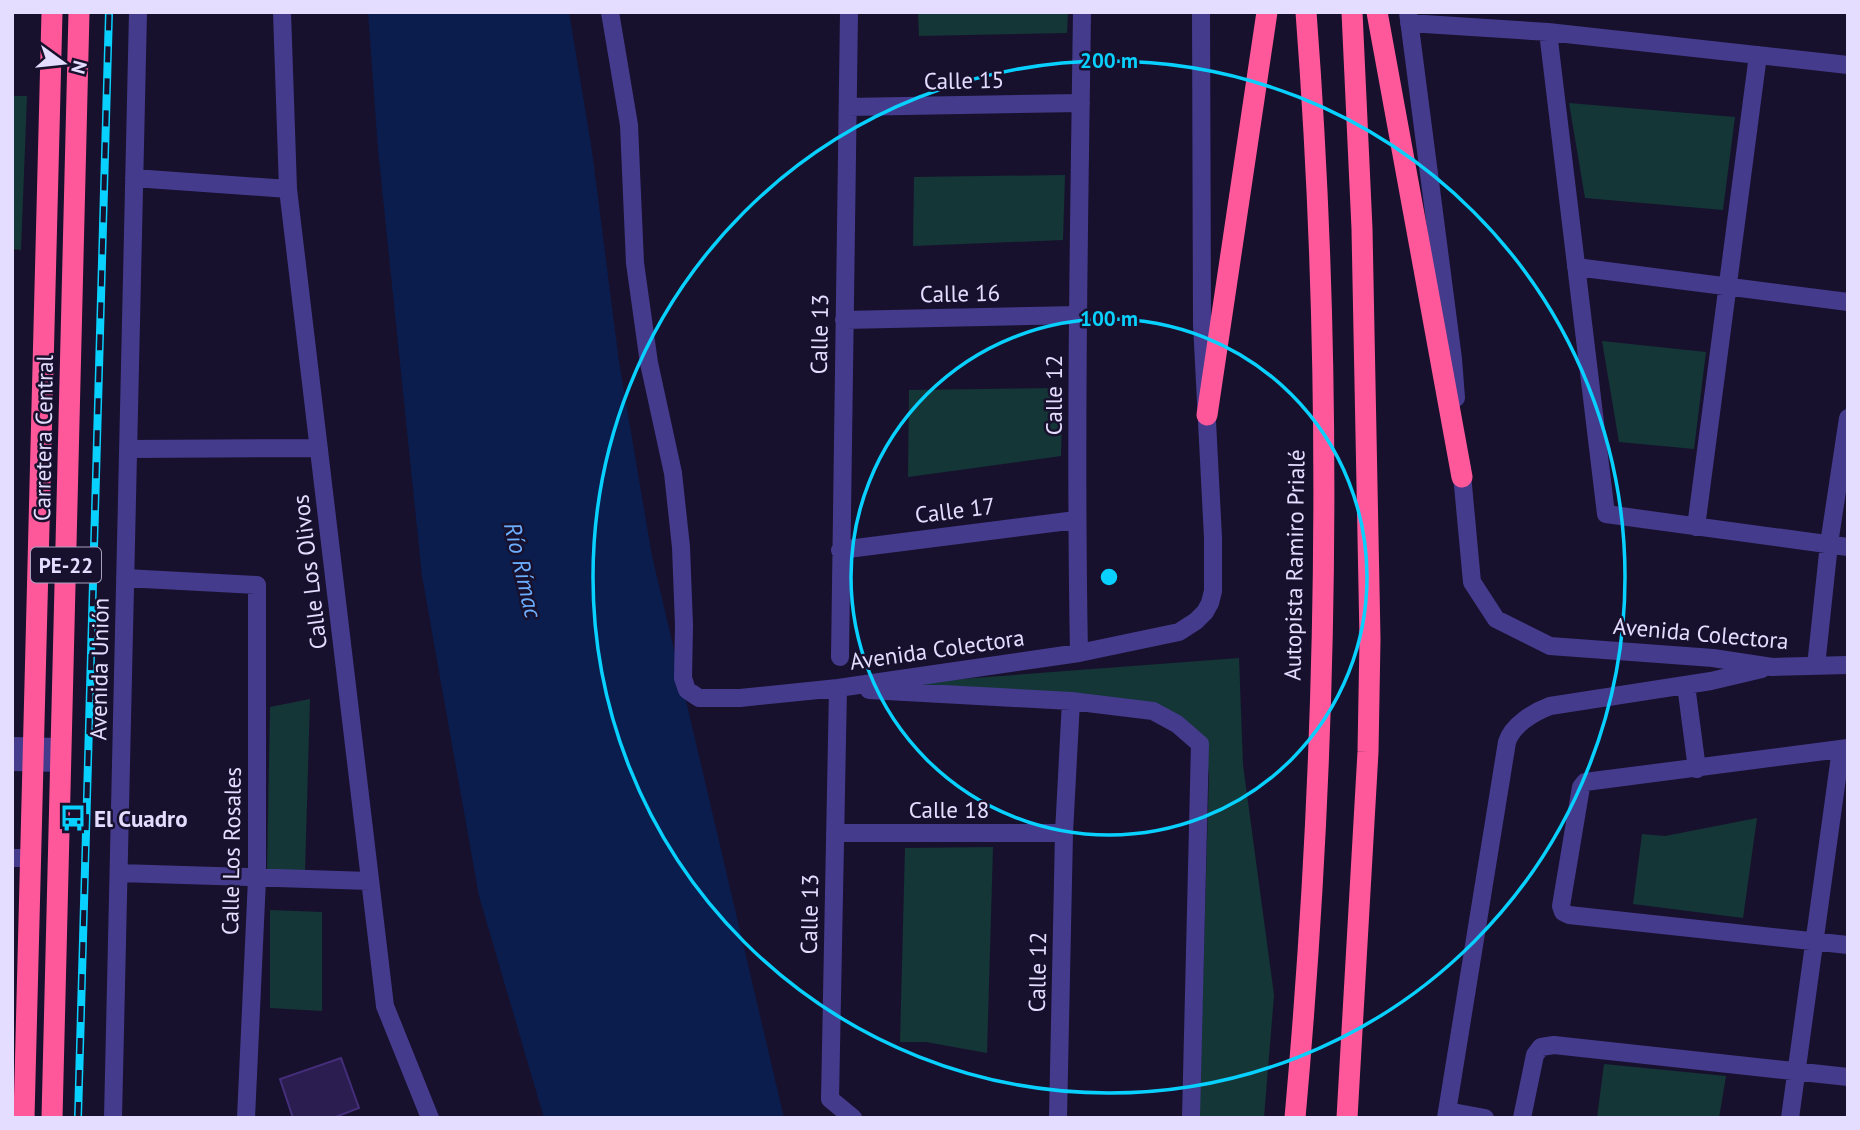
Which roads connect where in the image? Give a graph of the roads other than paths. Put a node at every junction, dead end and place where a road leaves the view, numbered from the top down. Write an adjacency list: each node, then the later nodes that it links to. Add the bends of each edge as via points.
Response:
1 (52, 12): 47 (highway, Carretera Central / PE-22)
2 (79, 12): 48 (highway, Carretera Central / PE-22)
3 (138, 12): 19 (street, Avenida Unión)
4 (282, 12): 20 (street, Calle Los Olivos)
5 (610, 12): 43 (street, Avenida Colectora, via 629,125 635,263 676,498 687,690 699,698 740,698)
6 (849, 12): 18 (street, Calle 13)
7 (1082, 12): 17 (street, Calle 12)
8 (1201, 12): 26 (street, via 1202,324)
9 (1267, 12): 26 (highway)
10 (1306, 12): 71 (highway, Autopista Ramiro Prialé, via 1319,269 1323,488 1314,835)
11 (1352, 12): 72 (highway, via 1362,229 1370,639)
12 (1377, 12): 30 (highway)
13 (1409, 18): 14 (street); 30 (street, via 1453,359)
14 (1548, 32): 15 (street); 21 (street)
15 (1758, 55): 16 (street); 22 (street)
16 (1848, 65)
17 (1081, 103): 18 (street, Calle 15); 24 (street, Calle 12)
18 (848, 107): 25 (street, Calle 13)
19 (134, 178): 20 (street); 29 (street, Avenida Unión)
20 (288, 189): 28 (street, Calle Los Olivos)
21 (1576, 267): 22 (street); 32 (street, via 1606,514)
22 (1727, 287): 23 (street); 32 (street)
23 (1848, 302)
24 (1078, 315): 25 (street, Calle 16); 31 (street, Calle 12)
25 (844, 320): 35 (street, Calle 13)
26 (1207, 415): 37 (street, Avenida Colectora, via 1213,538 1210,603 1180,632)
27 (1848, 418): 33 (street)
28 (319, 448): 29 (street); 56 (street, Calle Los Olivos)
29 (128, 449): 36 (street, Avenida Unión)
30 (1462, 477): 41 (street, Avenida Colectora, via 1470,568 1476,590 1496,619 1550,646)
31 (1076, 520): 35 (street, Calle 17); 37 (street, Calle 12)
32 (1696, 527): 33 (street)
33 (1829, 544): 34 (street); 40 (street)
34 (1848, 547)
35 (840, 550): 38 (street, Calle 13)
36 (125, 578): 54 (street, Avenida Unión); 55 (street, Calle Los Rosales, via 257,585)
37 (1079, 653): 43 (street, Avenida Colectora)
38 (839, 657)
39 (1848, 665): 40 (street, Avenida Colectora)
40 (1816, 666): 41 (street, Avenida Colectora)
41 (1772, 667): 42 (street)
42 (1686, 685): 50 (street); 62 (street, via 1550,706 1509,736)
43 (838, 688): 44 (street); 52 (street, Calle 13)
44 (1071, 701): 51 (street, Calle 12); 70 (street, via 1153,711 1200,744)
45 (12, 746): 47 (street)
46 (1844, 748): 50 (street); 57 (street)
47 (34, 755): 48 (street); 49 (street); 53 (highway, Carretera Central / PE-22)
48 (61, 755): 64 (highway, Carretera Central / PE-22)
49 (12, 762)
50 (1697, 769): 57 (street, via 1583,784 1561,910 1569,915)
51 (1064, 833): 52 (street, Calle 18); 69 (street, Calle 12)
52 (835, 834): 68 (street, Calle 13, via 831,1100)
53 (21, 858): 59 (highway, Carretera Central / PE-22)
54 (119, 873): 55 (street); 65 (street, Avenida Unión)
55 (257, 879): 56 (street); 66 (street, Calle Los Rosales)
56 (370, 881): 67 (street, Calle Los Olivos, via 385,1006)
57 (1814, 941): 58 (street); 60 (street)
58 (1848, 945)
59 (19, 1053): 63 (highway, Carretera Central / PE-22)
60 (1797, 1069): 61 (street); 74 (street, via 1541,1047 1535,1055); 75 (street)
61 (1848, 1077)
62 (1446, 1114): 73 (street)
63 (24, 1118)
64 (52, 1118)
65 (113, 1118)
66 (246, 1118)
67 (430, 1118)
68 (853, 1118)
69 (1058, 1118)
70 (1191, 1118)
71 (1294, 1118)
72 (1347, 1118)
73 (1485, 1118)
74 (1522, 1118)
75 (1790, 1118)

